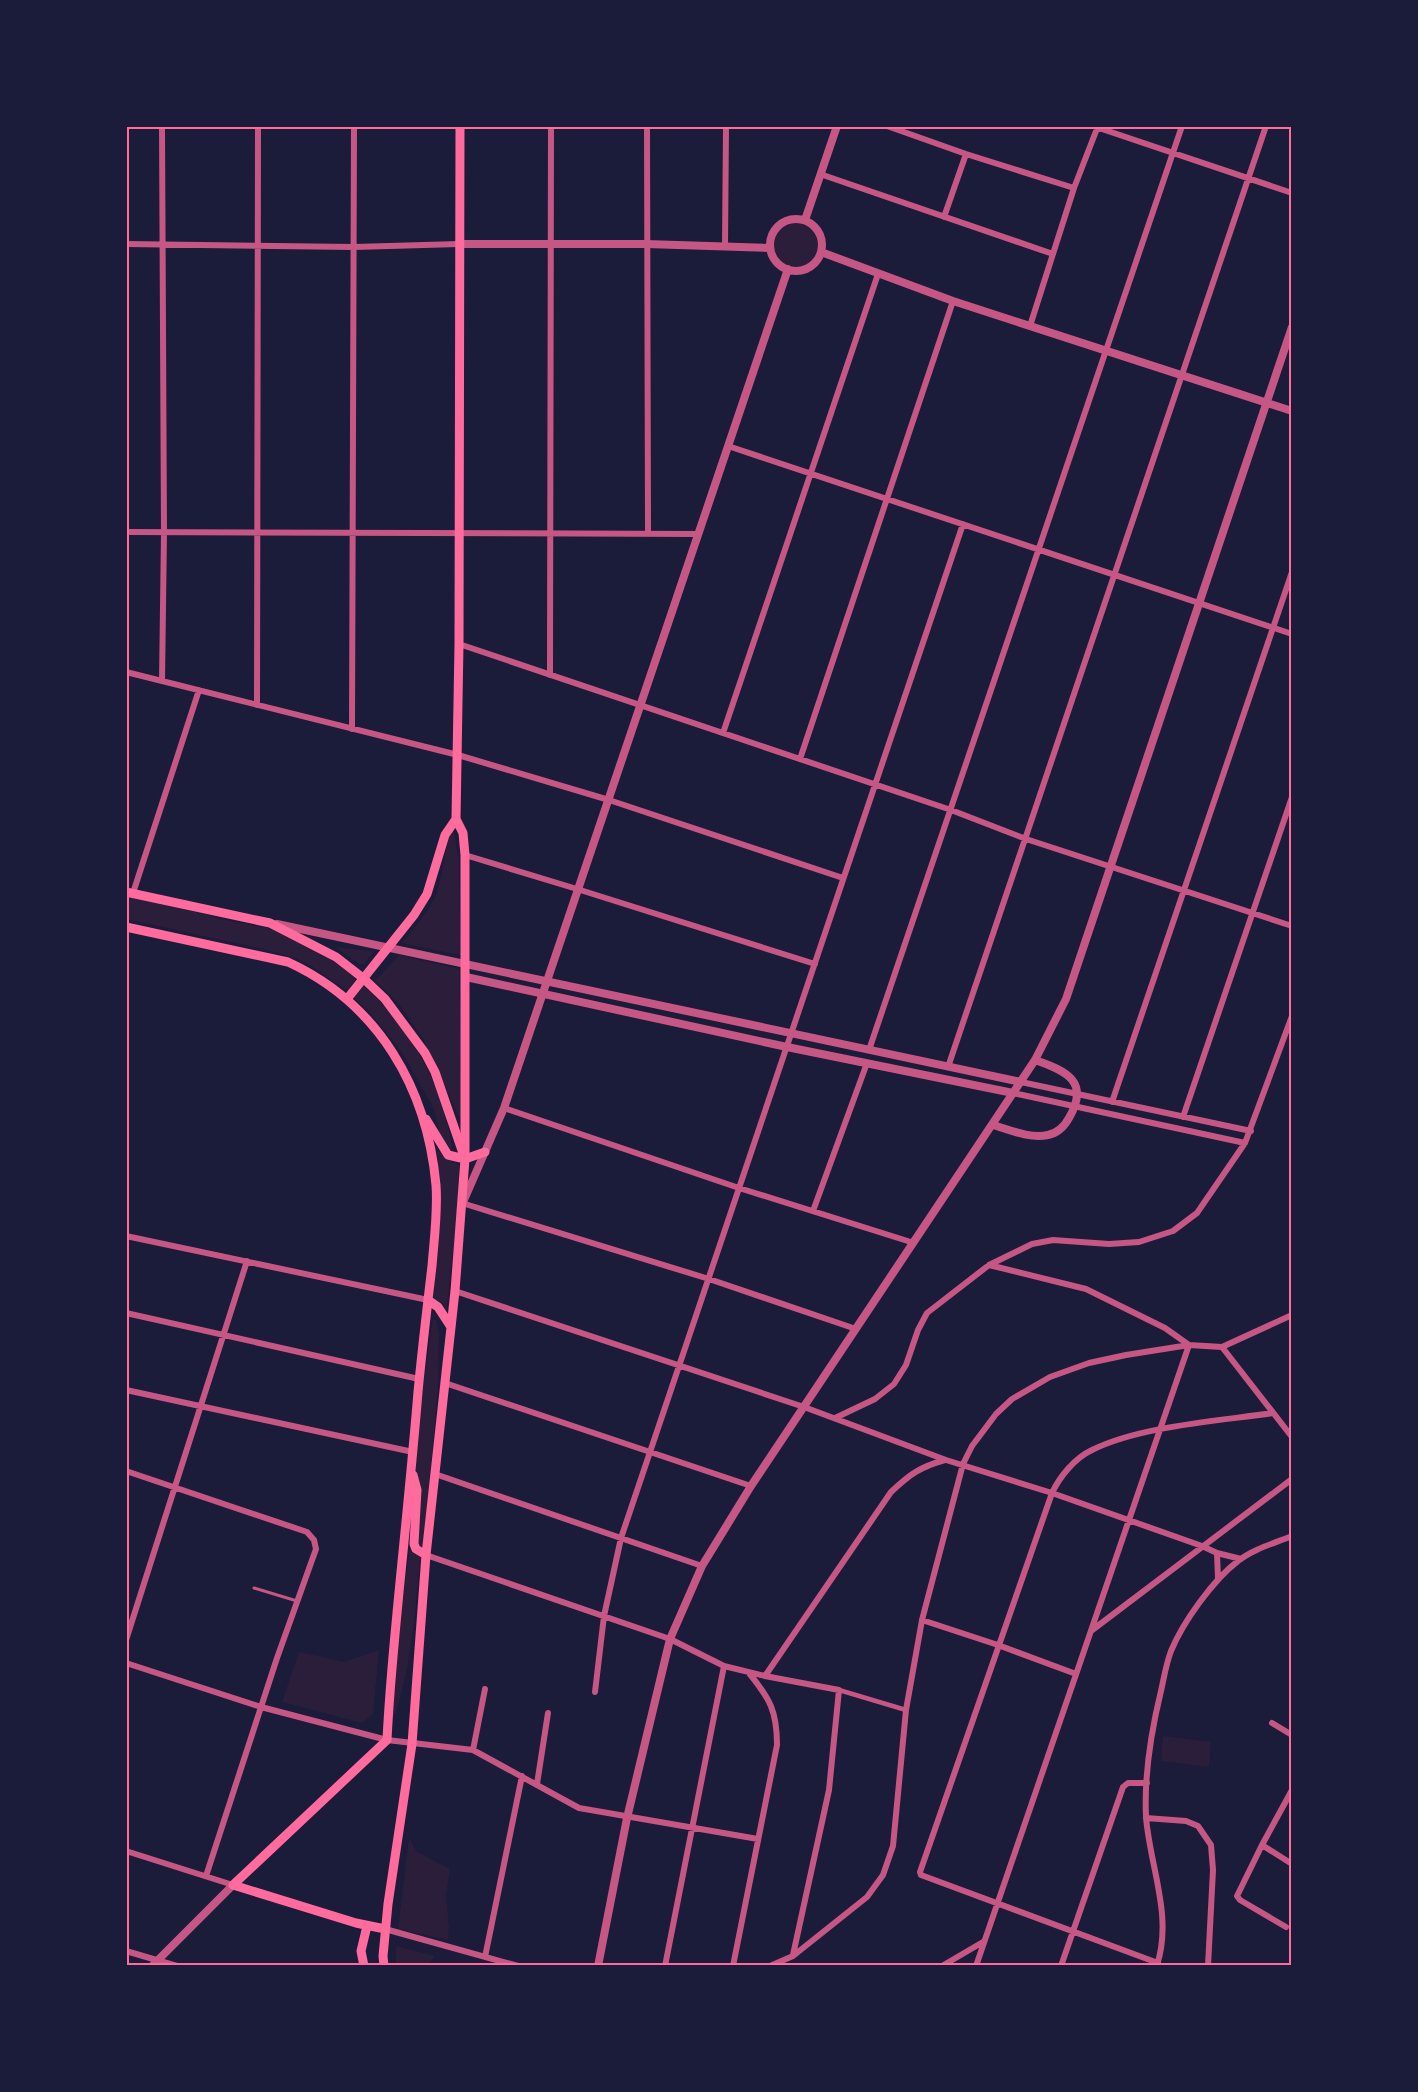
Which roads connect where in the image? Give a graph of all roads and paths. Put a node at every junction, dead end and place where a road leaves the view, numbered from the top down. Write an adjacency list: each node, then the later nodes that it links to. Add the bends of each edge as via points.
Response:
1 (162, 126): 22 (street)
2 (258, 126): 26 (street)
3 (354, 126): 28 (street)
4 (460, 126): 23 (main road)
5 (551, 126): 24 (street)
6 (646, 126): 25 (street)
7 (726, 126): 27 (street)
8 (837, 126): 15 (street)
9 (887, 126): 14 (street)
10 (1096, 126): 13 (street); 17 (street)
11 (1182, 126): 13 (street)
12 (1266, 126): 16 (street)
13 (1174, 152): 16 (street); 37 (street)
14 (966, 154): 17 (street); 19 (street)
15 (820, 174): 19 (street); 20 (street)
16 (1248, 178): 18 (street); 38 (street)
17 (1074, 188): 31 (street)
18 (1292, 193)
19 (944, 217): 31 (street)
20 (805, 220): 29 (street, via 780,224); 30 (street, via 821,237)
21 (126, 244): 22 (street)
22 (162, 244): 26 (street); 46 (street)
23 (459, 244): 24 (street); 28 (street); 49 (main road)
24 (551, 244): 25 (street); 50 (street)
25 (646, 244): 27 (street); 51 (street)
26 (257, 246): 28 (street); 47 (street)
27 (725, 246): 29 (street)
28 (354, 247): 48 (street)
29 (770, 248): 32 (street, via 776,261)
30 (821, 252): 32 (street, via 804,269); 33 (street)
31 (1053, 254): 35 (street)
32 (788, 269): 41 (street)
33 (878, 274): 34 (street); 42 (street)
34 (953, 301): 35 (street); 43 (street)
35 (1030, 326): 37 (street)
36 (1292, 327): 39 (street)
37 (1106, 350): 38 (street); 53 (street)
38 (1181, 375): 39 (street); 55 (street)
39 (1267, 402): 40 (street); 56 (street)
40 (1292, 411)
41 (728, 446): 42 (street); 52 (street)
42 (811, 474): 43 (street); 67 (street)
43 (887, 499): 44 (street); 69 (street)
44 (963, 525): 53 (street); 70 (street)
45 (126, 532): 46 (street)
46 (164, 532): 47 (street); 62 (street)
47 (258, 533): 48 (street); 64 (street)
48 (351, 533): 49 (street); 66 (street)
49 (459, 533): 50 (street); 59 (main road)
50 (551, 534): 51 (street); 61 (street)
51 (648, 534): 52 (street)
52 (699, 534): 65 (street)
53 (1039, 549): 55 (street); 73 (street)
54 (1292, 572): 57 (street)
55 (1115, 575): 56 (street); 75 (street)
56 (1198, 603): 57 (street); 77 (street)
57 (1273, 628): 58 (street); 80 (street)
58 (1292, 634)
59 (459, 644): 61 (street); 68 (main road)
60 (126, 672): 62 (street)
61 (550, 675): 65 (street)
62 (162, 681): 63 (street)
63 (199, 690): 64 (street); 81 (street)
64 (257, 705): 66 (street)
65 (640, 705): 67 (street); 72 (street)
66 (352, 729): 68 (street)
67 (723, 733): 69 (street)
68 (458, 755): 72 (street); 74 (main road)
69 (800, 759): 70 (street)
70 (876, 784): 73 (street); 78 (street)
71 (1292, 797): 82 (street)
72 (609, 800): 78 (street); 79 (street)
73 (951, 810): 75 (street); 97 (street)
74 (456, 819): 76 (main road, via 463,833); 86 (main road, via 445,835 427,894)
75 (1026, 839): 77 (street); 100 (street)
76 (465, 855): 79 (street); 87 (main road)
77 (1111, 867): 80 (street); 98 (street, via 1066,999)
78 (843, 878): 88 (street)
79 (577, 888): 88 (street); 91 (street)
80 (1184, 891): 82 (street); 104 (street)
81 (130, 893): 83 (main road)
82 (1253, 915): 84 (street); 108 (street)
83 (270, 923): 86 (street); 90 (main road, via 336,957)
84 (1292, 926)
85 (126, 927): 93 (main road, via 288,962)
86 (388, 948): 87 (street); 90 (main road)
87 (465, 963): 89 (main road); 91 (street)
88 (815, 964): 95 (street)
89 (466, 977): 92 (street); 113 (main road)
90 (363, 978): 93 (main road); 113 (main road, via 385,999 425,1053)
91 (546, 981): 92 (street); 95 (street)
92 (542, 995): 96 (street); 106 (street)
93 (347, 999): 105 (main road, via 377,1030 402,1065)
94 (1292, 1016): 110 (street)
95 (792, 1034): 96 (street); 97 (street)
96 (787, 1047): 99 (street); 114 (street)
97 (869, 1050): 100 (street)
98 (1035, 1060): 101 (street); 103 (street, via 1063,1071 1077,1087)
99 (867, 1064): 102 (street); 116 (street)
100 (948, 1067): 101 (street)
101 (1021, 1082): 102 (street); 103 (street)
102 (1013, 1093): 107 (street); 109 (street)
103 (1078, 1095): 104 (street); 107 (street)
104 (1113, 1102): 108 (street)
105 (419, 1107): 113 (main road, via 448,1155); 123 (main road, via 436,1186)
106 (504, 1108): 112 (street); 114 (street)
107 (1076, 1108): 109 (street, via 1059,1131 1048,1135 1031,1135); 111 (street)
108 (1183, 1117): 110 (street)
109 (993, 1125): 118 (street)
110 (1251, 1131): 111 (street)
111 (1245, 1143): 120 (street, via 1197,1213 1164,1235 1117,1244 1053,1240 1032,1244)
112 (485, 1152): 113 (main road); 115 (street)
113 (465, 1159): 115 (main road)
114 (739, 1188): 116 (street); 121 (street)
115 (462, 1203): 121 (street); 122 (main road)
116 (813, 1211): 118 (street)
117 (126, 1236): 119 (street)
118 (914, 1243): 127 (street)
119 (247, 1261): 123 (street); 128 (street)
120 (989, 1265): 129 (street, via 1086,1289 1165,1328); 138 (street, via 927,1313 894,1384 875,1399)
121 (709, 1279): 127 (street); 131 (street)
122 (455, 1291): 126 (main road); 131 (street)
123 (428, 1300): 126 (main road, via 438,1307); 132 (main road)
124 (126, 1313): 128 (street)
125 (1292, 1315): 130 (street)
126 (451, 1327): 133 (main road)
127 (856, 1329): 136 (street)
128 (223, 1336): 132 (street); 135 (street)
129 (1189, 1346): 130 (street); 139 (street); 144 (street, via 1126,1355 1040,1382 996,1414)
130 (1222, 1347): 137 (street)
131 (680, 1365): 136 (street); 142 (street)
132 (419, 1379): 141 (main road)
133 (445, 1383): 142 (street); 147 (main road)
134 (126, 1390): 135 (street)
135 (201, 1406): 141 (street); 150 (street)
136 (804, 1407): 138 (street); 149 (street)
137 (1273, 1413): 139 (street); 140 (street)
138 (835, 1418): 143 (street)
139 (1160, 1430): 151 (street, via 1090,1451 1064,1474); 152 (street)
140 (1292, 1437)
141 (413, 1452): 145 (main road)
142 (651, 1452): 149 (street); 154 (street)
143 (946, 1460): 144 (street); 173 (street, via 924,1465 891,1492)
144 (963, 1464): 151 (street); 164 (street)
145 (411, 1467): 157 (main road, via 417,1490 414,1544); 182 (main road)
146 (126, 1471): 150 (street)
147 (435, 1474): 154 (street); 157 (main road)
148 (1292, 1479): 155 (street)
149 (751, 1486): 159 (street)
150 (175, 1487): 162 (street, via 307,1532 316,1549); 167 (street)
151 (1052, 1493): 152 (street); 168 (street)
152 (1129, 1520): 155 (street); 165 (street)
153 (1292, 1536): 158 (street)
154 (621, 1538): 159 (street); 163 (street)
155 (1202, 1546): 156 (street); 165 (street)
156 (1217, 1553): 158 (street); 160 (street)
157 (426, 1555): 163 (street); 183 (main road)
158 (1240, 1558): 160 (street)
159 (702, 1566): 166 (street)
160 (1218, 1578): 186 (street, via 1179,1634 1168,1660 1152,1726)
161 (254, 1588): 162 (lane)
162 (297, 1601): 177 (street)
163 (604, 1616): 166 (street); 176 (street)
164 (922, 1620): 168 (street); 178 (street)
165 (1091, 1631): 172 (street)
166 (670, 1639): 170 (street); 190 (street)
167 (126, 1640)
168 (998, 1645): 172 (street); 199 (street, via 921,1868 921,1875)
169 (126, 1663): 177 (street)
170 (724, 1666): 171 (street); 192 (street)
171 (749, 1673): 173 (street); 193 (street, via 768,1696 777,1731)
172 (1076, 1674): 199 (street)
173 (765, 1676): 175 (street)
174 (485, 1689): 184 (street)
175 (839, 1690): 178 (street); 206 (street, via 829,1790)
176 (595, 1692)
177 (261, 1707): 182 (street); 197 (street)
178 (906, 1710): 206 (street, via 893,1846 883,1875 867,1897)
179 (548, 1713): 187 (street)
180 (1272, 1723): 181 (street)
181 (1292, 1735)
182 (387, 1740): 183 (street); 198 (main road)
183 (412, 1744): 184 (street); 202 (main road)
184 (473, 1750): 185 (street)
185 (522, 1776): 187 (street); 207 (street)
186 (1147, 1783): 191 (street); 203 (street, via 1123,1787)
187 (537, 1785): 190 (street, via 579,1808)
188 (1292, 1790): 189 (street)
189 (1290, 1798): 194 (street)
190 (627, 1818): 192 (street); 214 (street)
191 (1146, 1818): 209 (street, via 1162,1921); 221 (street, via 1186,1821 1198,1826 1210,1845 1213,1870)
192 (692, 1828): 193 (street); 215 (street)
193 (758, 1839): 216 (street)
194 (1262, 1845): 196 (street); 201 (street, via 1237,1896)
195 (126, 1851): 197 (street)
196 (1292, 1864)
197 (206, 1876): 198 (street)
198 (233, 1885): 200 (main road); 208 (street)
199 (997, 1904): 203 (street); 204 (street)
200 (367, 1926): 202 (main road); 211 (main road)
201 (1286, 1927)
202 (385, 1929): 207 (street); 212 (main road)
203 (1074, 1932): 209 (street); 220 (street)
204 (984, 1942): 218 (street); 219 (street)
205 (126, 1951): 208 (street)
206 (793, 1956): 217 (street)
207 (485, 1957): 213 (street)
208 (154, 1963): 210 (street)
209 (1157, 1965)
210 (177, 1966)
211 (363, 1966)
212 (384, 1966)
213 (518, 1966)
214 (598, 1966)
215 (665, 1966)
216 (733, 1966)
217 (770, 1966)
218 (942, 1966)
219 (976, 1966)
220 (1061, 1966)
221 (1208, 1966)

